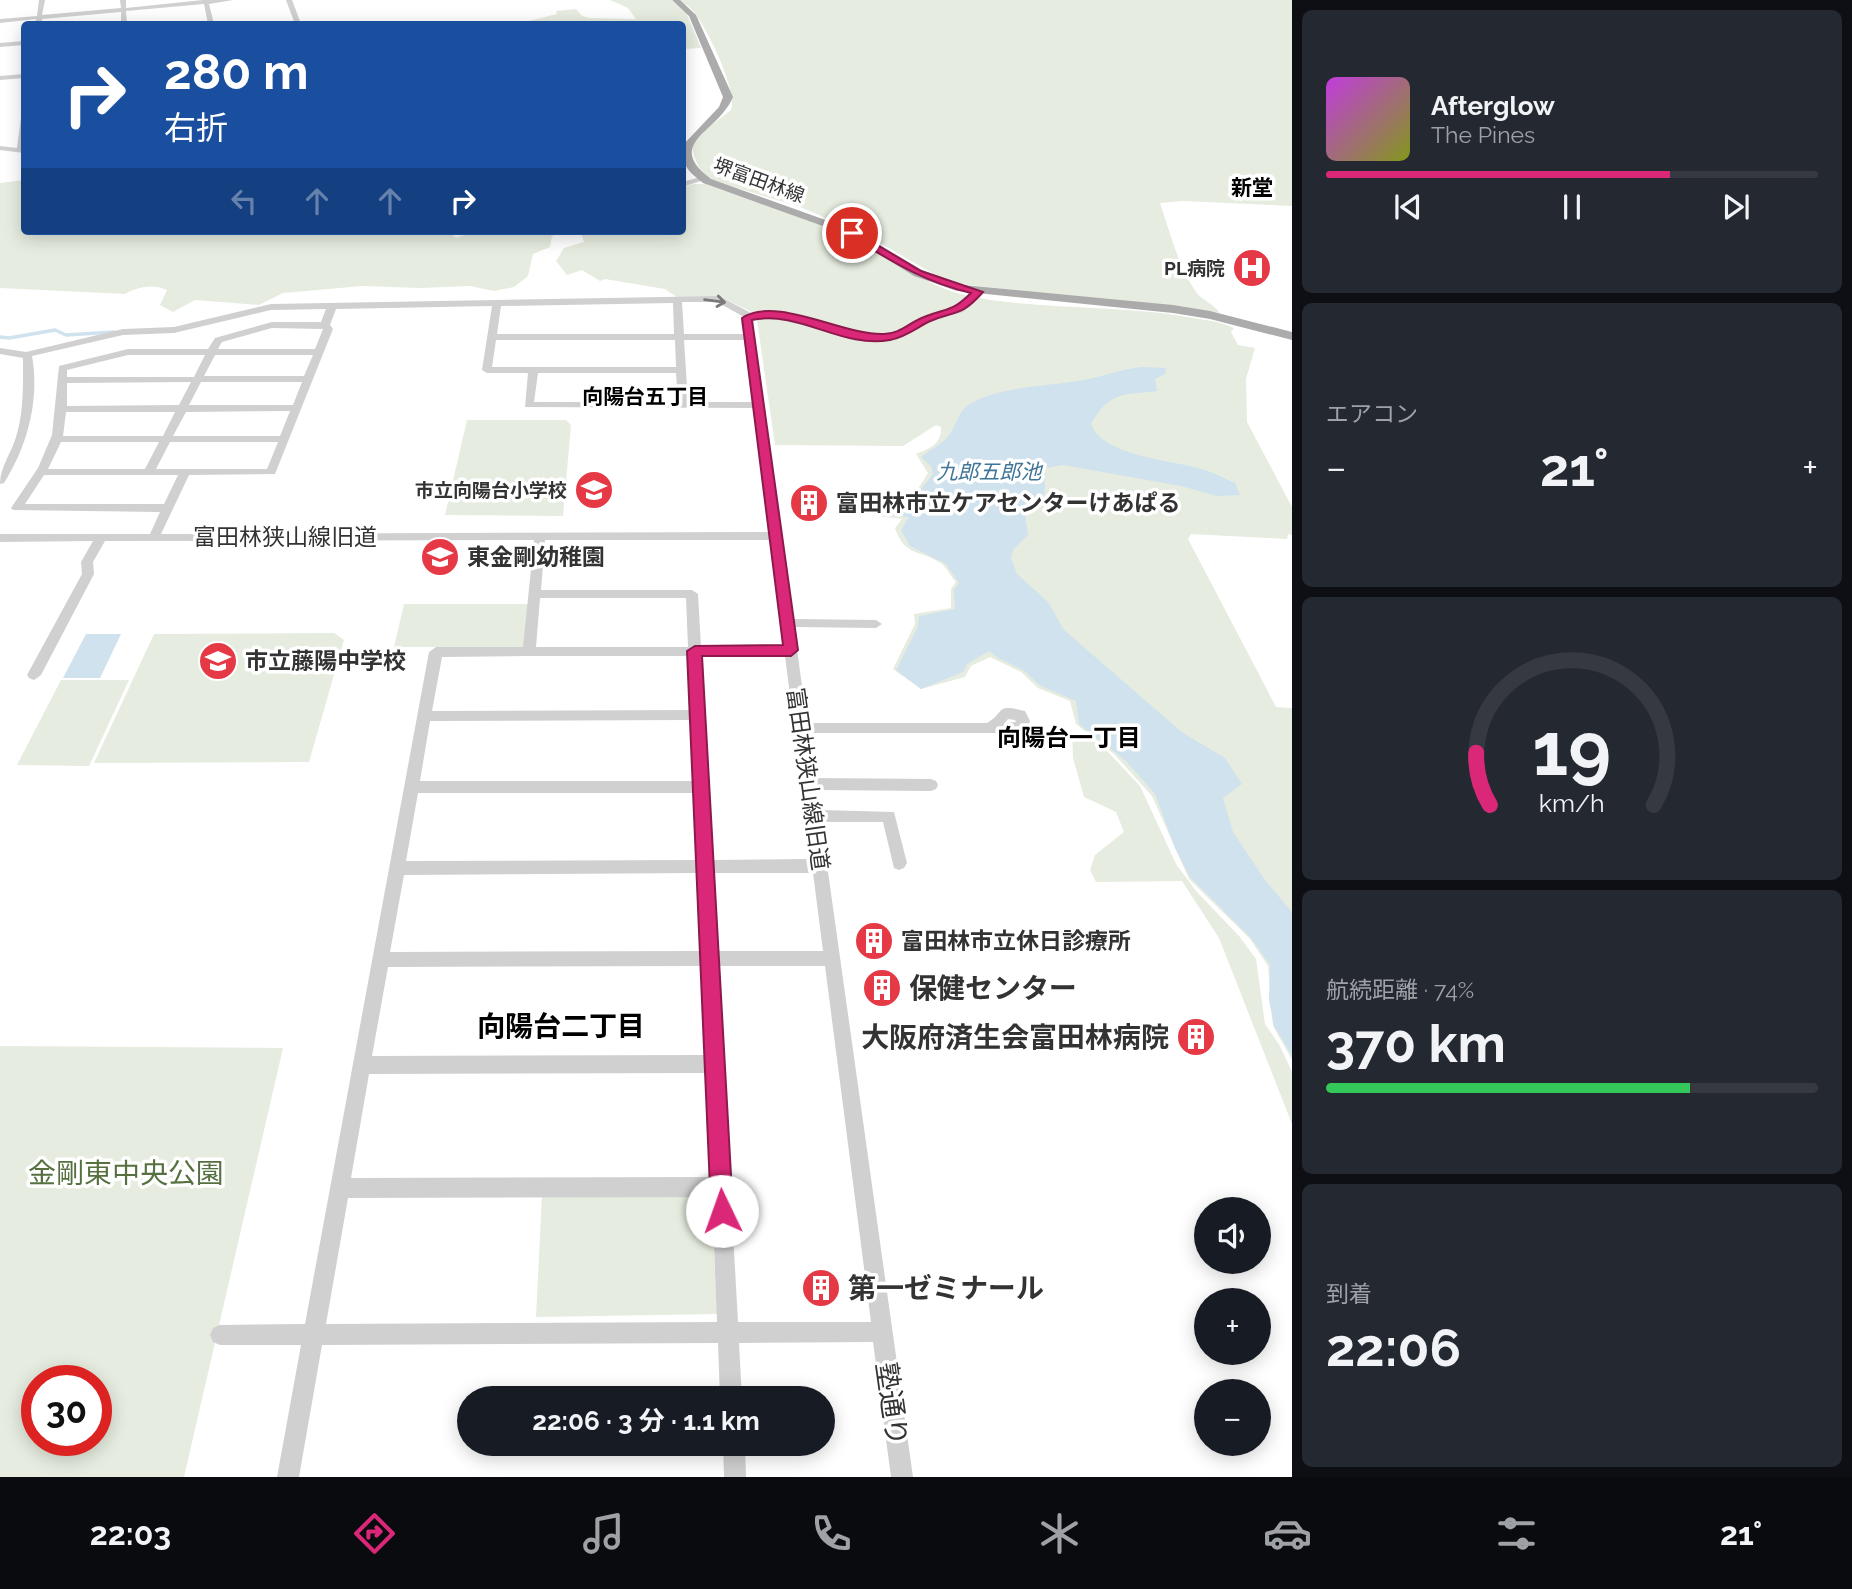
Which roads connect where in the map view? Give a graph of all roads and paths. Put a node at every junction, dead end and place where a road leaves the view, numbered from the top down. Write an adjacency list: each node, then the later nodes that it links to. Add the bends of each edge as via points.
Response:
1 (42, 0): 9 (street)
2 (123, 0): 7 (street)
3 (230, 0): 6 (street)
4 (289, 0): 12 (street)
5 (676, 0): 20 (main road, 堺富田林線, via 692,15 728,97 724,110 695,134 686,150 688,162)
6 (206, 1): 7 (street); 11 (street)
7 (124, 10): 9 (street); 10 (street)
8 (21, 21): 13 (street)
9 (38, 21)
10 (124, 21)
11 (209, 21)
12 (297, 21)
13 (0, 22)
14 (21, 43): 15 (street)
15 (0, 45)
16 (21, 76): 17 (street)
17 (0, 78)
18 (0, 148): 19 (street)
19 (21, 151)
20 (703, 178): 21 (street); 22 (main road, 堺富田林線, via 839,227 925,276)
21 (686, 184)
22 (978, 292): 26 (street, via 960,310 926,319 886,338 853,335 786,315); 28 (main road, 堺富田林線, via 1210,314)
23 (677, 300): 24 (street); 26 (street, one-way to 26, via 719,299); 30 (street)
24 (497, 303): 25 (street); 29 (street)
25 (332, 306): 27 (street); 35 (street, via 271,307 174,330 123,332)
26 (750, 316): 31 (street, via 746,321)
27 (325, 325): 33 (street, via 272,326 218,340); 34 (street, via 328,329)
28 (1292, 336)
29 (492, 337): 30 (street); 36 (street, via 487,370)
30 (679, 337): 31 (street); 37 (street)
31 (748, 337): 42 (street)
32 (0, 351): 35 (street)
33 (211, 352): 34 (street); 38 (street); 40 (street, via 128,352 62,368)
34 (318, 352): 39 (street)
35 (26, 355): 52 (street, via 26,428)
36 (533, 370): 37 (street); 41 (street, via 528,405)
37 (681, 370): 41 (street)
38 (197, 379): 39 (street); 40 (street); 43 (street)
39 (307, 379): 44 (street)
40 (61, 380): 45 (street)
41 (683, 405): 42 (street)
42 (757, 405): 55 (street)
43 (182, 408): 44 (street); 45 (street); 47 (street)
44 (296, 408): 48 (street)
45 (61, 409): 46 (street)
46 (56, 439): 47 (street); 49 (street)
47 (167, 439): 48 (street); 50 (street)
48 (284, 439): 51 (street, via 271,472)
49 (41, 472): 50 (street); 53 (street, via 18,508)
50 (149, 472): 51 (street)
51 (185, 472): 53 (street)
52 (0, 481)
53 (168, 508): 56 (street)
54 (540, 536): 55 (street, 富田林狭山線旧道); 56 (street, 富田林狭山線旧道); 59 (street)
55 (775, 536): 60 (street, 富田林狭山線旧道)
56 (154, 537): 58 (street, 富田林狭山線旧道)
57 (0, 538): 58 (street, 富田林狭山線旧道)
58 (101, 538): 65 (street, via 87,562 88,574)
59 (534, 594): 63 (street, via 692,594); 64 (street)
60 (787, 623): 61 (street); 62 (street, 富田林狭山線旧道)
61 (876, 624)
62 (791, 650): 63 (street); 69 (street, 富田林狭山線旧道)
63 (695, 651): 64 (street); 66 (street)
64 (529, 652): 67 (street, via 436,652)
65 (34, 675)
66 (698, 715): 67 (street); 72 (street)
67 (425, 716): 73 (street)
68 (990, 727): 69 (street)
69 (801, 728): 70 (street, 富田林狭山線旧道)
70 (808, 784): 71 (street); 74 (street, 富田林狭山線旧道)
71 (931, 785)
72 (701, 787): 73 (street); 77 (street)
73 (412, 788): 78 (street)
74 (813, 816): 75 (street, via 890,816); 76 (street, 富田林狭山線旧道)
75 (899, 863)
76 (820, 866): 77 (street); 79 (street, 富田林狭山線旧道)
77 (705, 867): 78 (street); 80 (street)
78 (397, 868): 81 (street)
79 (832, 958): 80 (street); 86 (street, 富田林狭山線旧道)
80 (710, 959): 81 (street); 82 (street)
81 (381, 960): 83 (street)
82 (715, 1064): 83 (street); 84 (street)
83 (362, 1065): 85 (street)
84 (721, 1187): 85 (street); 87 (street)
85 (340, 1188): 89 (street)
86 (882, 1332): 87 (street); 94 (street, 塾通り)
87 (728, 1333): 89 (street); 90 (street)
88 (220, 1335): 89 (street)
89 (313, 1335): 92 (street)
90 (731, 1386)
91 (734, 1456): 93 (street)
92 (288, 1477)
93 (735, 1477)
94 (902, 1477)

